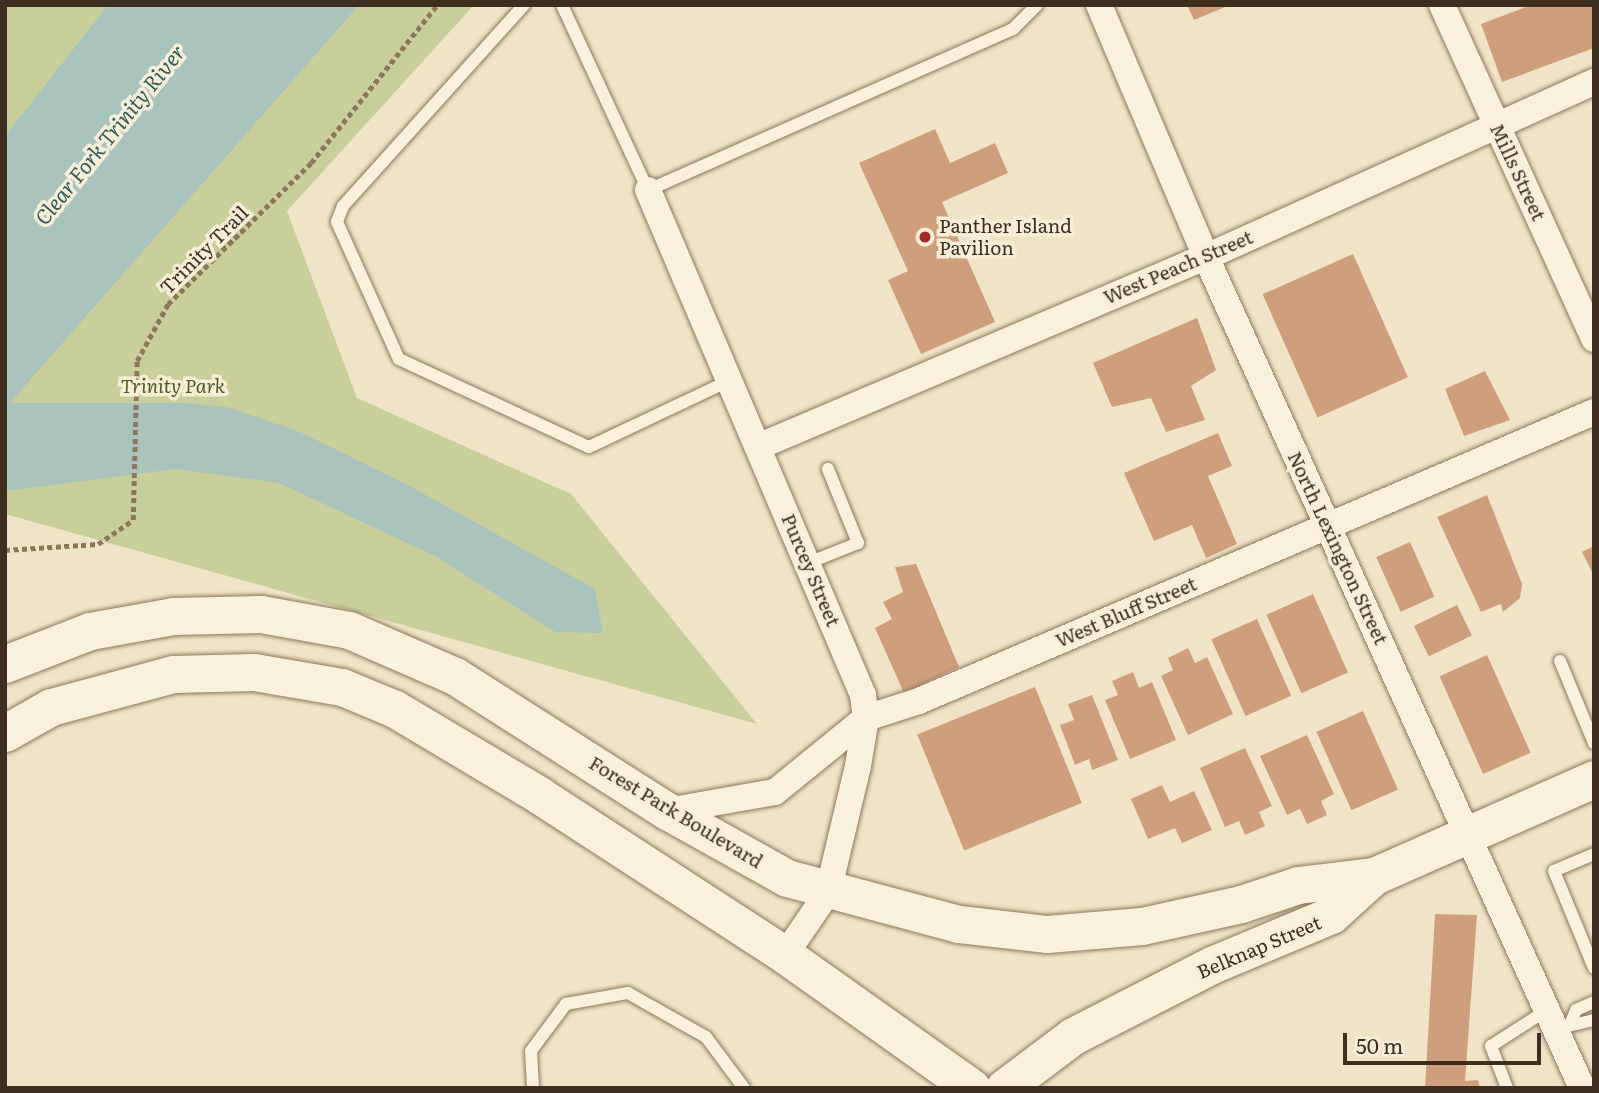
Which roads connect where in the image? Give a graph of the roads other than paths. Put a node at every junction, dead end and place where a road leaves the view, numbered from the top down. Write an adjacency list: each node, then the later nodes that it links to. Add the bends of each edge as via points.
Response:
1 (524, 5): 12 (lane, via 343,206 337,222 399,359 589,447)
2 (578, 5): 6 (lane)
3 (1037, 5): 9 (lane, via 1013,29)
4 (1099, 5): 10 (street, North Lexington Street)
5 (1443, 5): 8 (street, Mills Street)
6 (563, 7): 9 (lane)
7 (1594, 82): 8 (street, West Peach Street)
8 (1496, 125): 10 (street, West Peach Street); 11 (street, Mills Street)
9 (648, 190): 12 (street, Purcey Street)
10 (1206, 257): 14 (street, West Peach Street); 16 (street, North Lexington Street)
11 (1594, 339)
12 (731, 379): 14 (street, Purcey Street)
13 (1594, 412): 16 (street, West Bluff Street)
14 (760, 446): 17 (street, Purcey Street)
15 (828, 469): 17 (lane, via 858,543)
16 (1327, 525): 20 (street, West Bluff Street, via 919,702); 25 (street, North Lexington Street)
17 (808, 563): 20 (street, Purcey Street, via 863,695)
18 (1560, 661): 22 (lane)
19 (5, 664): 24 (main road, Forest Park Boulevard, via 90,631 173,616 261,614 320,622 381,640 455,676)
20 (866, 718): 24 (street, West Bluff Street, via 775,792); 28 (street, Purcey Street)
21 (5, 733): 29 (main road, via 51,707 173,674 254,672 342,687 395,709 539,795)
22 (1594, 743)
23 (1594, 779): 25 (main road, Belknap Street)
24 (667, 811): 28 (main road, Forest Park Boulevard, via 787,878)
25 (1469, 833): 27 (main road, Belknap Street); 32 (street, North Lexington Street)
26 (1594, 853): 30 (lane, via 1554,871)
27 (1374, 876): 28 (main road, Forest Park Boulevard, via 1298,885 1241,904 1142,926 1047,934 959,924); 37 (main road, Belknap Street, via 1331,915 1214,964 1073,1036)
28 (828, 892): 29 (street, Purcey Street)
29 (785, 955): 36 (main road)
30 (1594, 968)
31 (1594, 1002): 32 (lane)
32 (1558, 1020): 33 (lane, via 1583,1024); 38 (lane, via 1492,1046); 39 (street, North Lexington Street)
33 (1594, 1020)
34 (533, 1088): 35 (lane, via 531,1051 566,1004 628,993 706,1037)
35 (744, 1088)
36 (972, 1088)
37 (1004, 1088)
38 (1507, 1088)
39 (1582, 1088)

